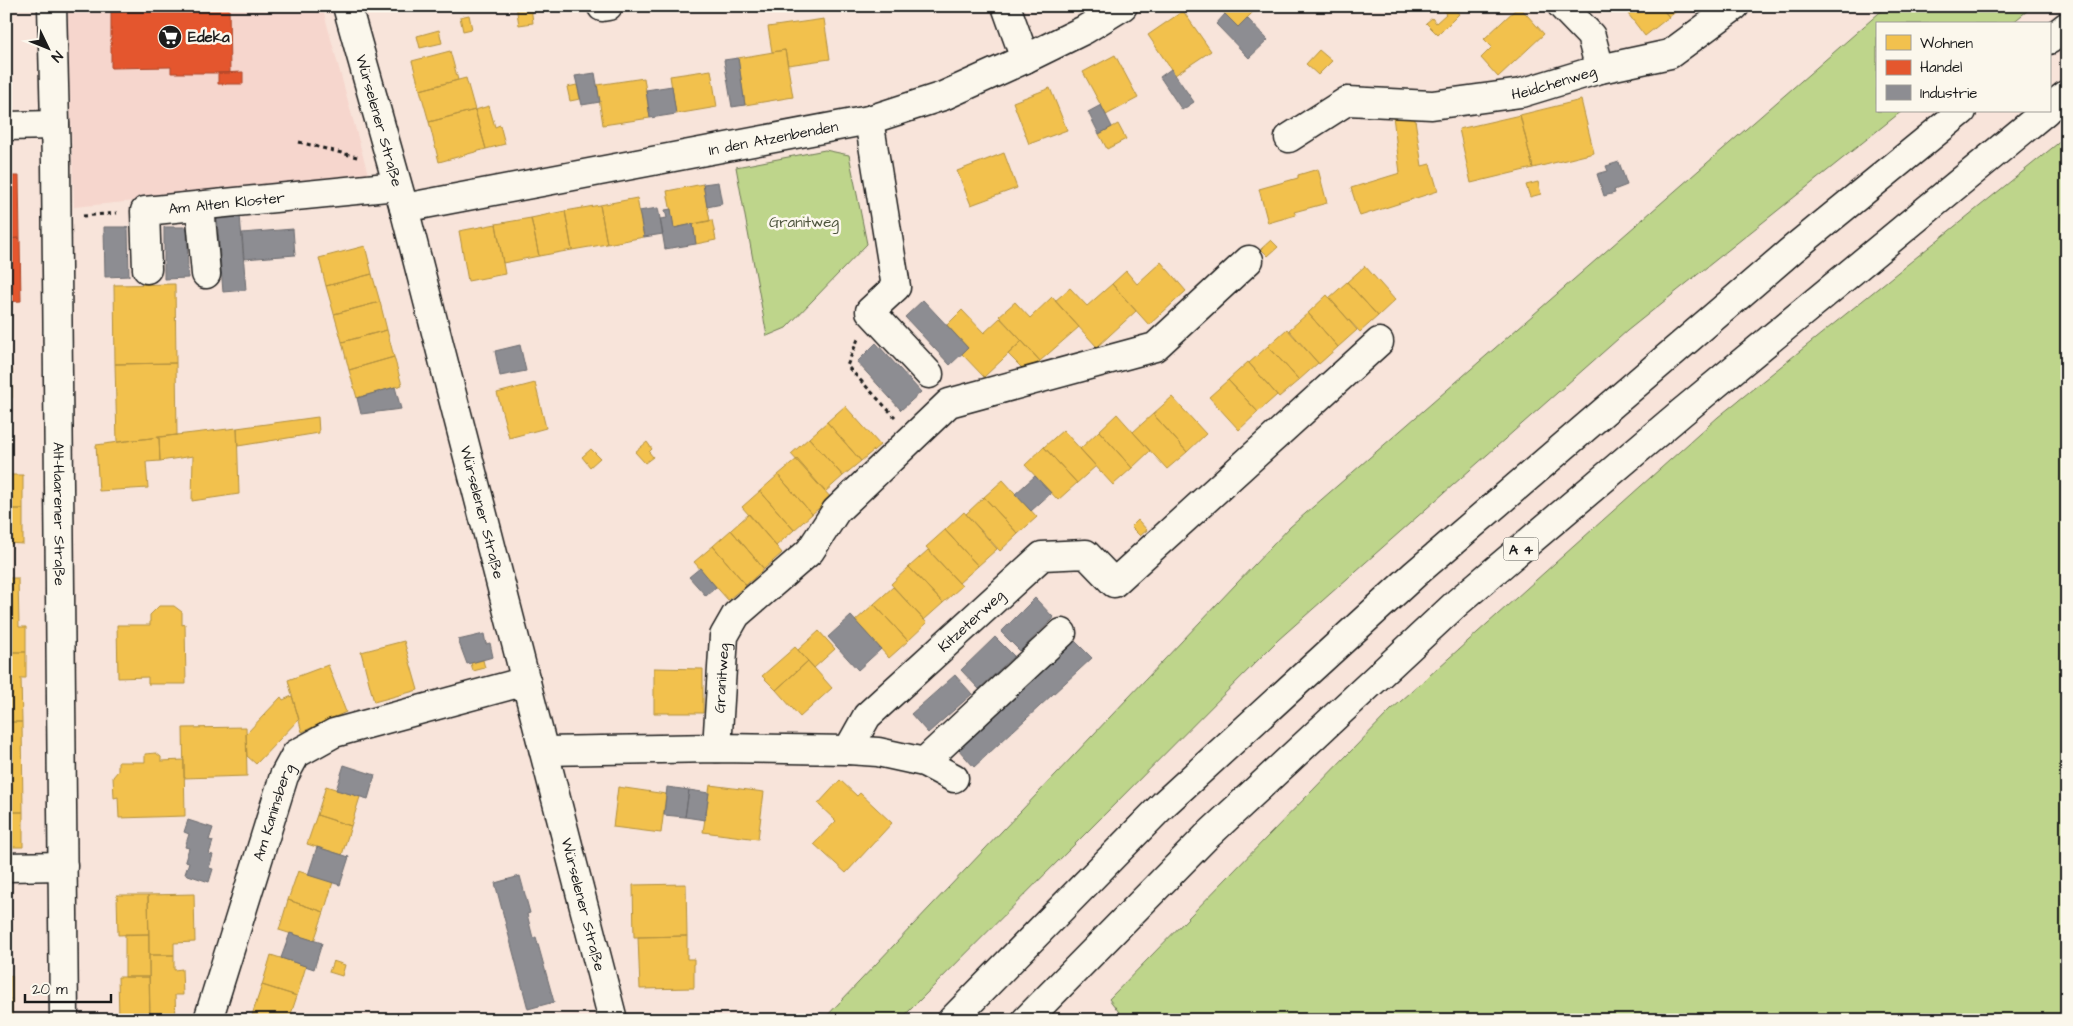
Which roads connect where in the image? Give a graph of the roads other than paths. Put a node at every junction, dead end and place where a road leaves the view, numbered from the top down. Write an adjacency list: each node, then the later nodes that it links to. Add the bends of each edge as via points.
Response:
1 (52, 6): 16 (main road, Alt-Haarener Straße)
2 (347, 6): 19 (main road, Würselener Straße)
3 (1006, 6): 9 (main road)
4 (1123, 6): 9 (main road, In den Atzenbenden, via 1084,30)
5 (1562, 6): 10 (main road, Heidchenweg, via 1592,36)
6 (1735, 6): 10 (main road, via 1670,54)
7 (2067, 26): 8 (main road)
8 (2050, 39)
9 (1025, 59): 15 (main road, In den Atzenbenden, via 943,96)
10 (1600, 69): 18 (main road, Heidchenweg, via 1521,93 1432,105 1347,101)
11 (2067, 94): 12 (main road)
12 (2050, 107)
13 (1961, 112): 38 (main road, via 1793,249 1415,574 1164,804)
14 (2045, 112): 39 (main road, A 4, via 1458,602 1206,837)
15 (869, 120): 19 (main road, In den Atzenbenden); 25 (main road, via 896,287 870,311)
16 (55, 125): 17 (main road); 33 (main road, Alt-Haarener Straße)
17 (6, 126)
18 (1289, 138)
19 (401, 197): 20 (main road, Am Alten Kloster); 27 (main road, Würselener Straße)
20 (200, 206): 22 (main road, Am Alten Kloster, via 145,211); 23 (main road)
21 (1249, 260): 28 (main road, Granitweg, via 1154,347 949,403 836,510 810,552 736,615 724,636)
22 (147, 269)
23 (206, 274)
24 (1379, 342): 29 (main road, Kitzeterweg, via 1114,583 1086,554 1042,556 867,716)
25 (929, 374)
26 (1062, 633): 31 (main road)
27 (526, 680): 30 (main road, Würselener Straße); 36 (main road, Am Kaninsberg, via 334,733 296,754 284,776)
28 (717, 748): 29 (main road); 30 (main road)
29 (848, 750): 31 (main road, via 878,752)
30 (544, 751): 37 (main road, Würselener Straße)
31 (924, 762): 32 (main road)
32 (954, 778)
33 (63, 866): 34 (main road); 35 (main road, Alt-Haarener Straße)
34 (6, 867)
35 (64, 1020)
36 (208, 1020)
37 (613, 1020)
38 (952, 1020)
39 (1026, 1020)

